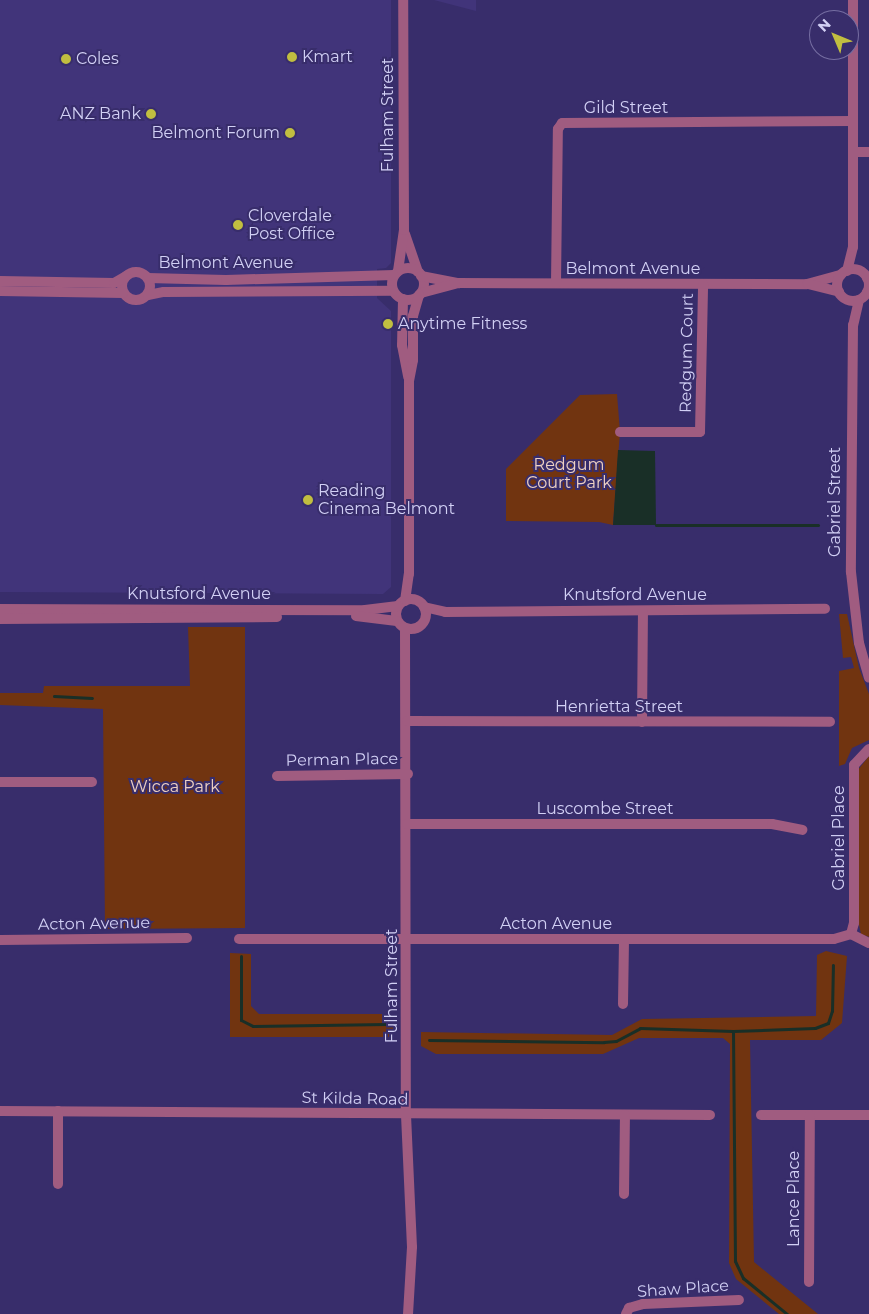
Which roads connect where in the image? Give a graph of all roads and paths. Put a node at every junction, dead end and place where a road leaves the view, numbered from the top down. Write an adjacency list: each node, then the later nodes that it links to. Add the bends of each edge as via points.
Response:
1 (403, 0): 6 (street, Fulham Street)
2 (853, 0): 3 (street)
3 (853, 121): 4 (street); 16 (street, Gild Street, via 562,123 557,138)
4 (854, 152): 5 (street); 7 (street)
5 (869, 152)
6 (404, 230): 8 (street, Fulham Street); 10 (street, Fulham Street)
7 (853, 247): 9 (street); 12 (street)
8 (396, 273): 10 (street, Belmont Avenue, via 408,268); 13 (street, Belmont Avenue, via 226,280); 20 (street)
9 (844, 273): 12 (street); 18 (street, Belmont Avenue); 25 (street, via 837,283)
10 (420, 274): 15 (street, Belmont Avenue); 23 (street)
11 (126, 276): 13 (street, Belmont Avenue, via 129,272 139,272); 14 (street, Belmont Avenue, via 114,283); 22 (street)
12 (865, 276): 21 (street)
13 (148, 278): 24 (street, Belmont Avenue, via 151,287)
14 (0, 281)
15 (458, 283): 16 (street, Belmont Avenue); 23 (street, Belmont Avenue)
16 (556, 283): 17 (street, Belmont Avenue)
17 (703, 284): 18 (street, Belmont Avenue); 30 (street, Redgum Court, via 700,432)
18 (807, 284): 25 (street, Belmont Avenue)
19 (0, 291): 22 (street, Belmont Avenue)
20 (393, 291): 24 (street, Belmont Avenue, via 172,292); 26 (street)
21 (868, 291): 27 (street)
22 (123, 293): 24 (street, Belmont Avenue, via 133,301)
23 (420, 294): 26 (street, Belmont Avenue, via 412,300); 29 (street, via 413,316 413,360)
24 (148, 295)
25 (842, 296): 27 (street); 28 (street, Gabriel Street)
26 (403, 299): 29 (street, via 402,345)
27 (859, 300): 28 (street, Gabriel Street)
28 (853, 325): 42 (street, Gabriel Street, via 850,572 853,612)
29 (409, 380): 31 (street)
30 (620, 432)
31 (409, 574): 32 (street); 33 (street)
32 (401, 604): 33 (street); 34 (street, Knutsford Avenue, via 365,610); 40 (street)
33 (421, 604): 37 (street, Knutsford Avenue); 39 (street)
34 (0, 609)
35 (825, 609): 36 (street, Knutsford Avenue)
36 (643, 610): 37 (street, Knutsford Avenue); 44 (street)
37 (445, 612): 39 (street, Knutsford Avenue)
38 (0, 619): 40 (street, Knutsford Avenue, via 367,616)
39 (425, 619): 41 (street)
40 (397, 621): 41 (street)
41 (410, 628): 43 (street, Fulham Street)
42 (869, 678)
43 (407, 721): 44 (street, Henrietta Street); 47 (street, Fulham Street)
44 (642, 722): 45 (street, Henrietta Street)
45 (830, 722)
46 (869, 749): 53 (street, Gabriel Place, via 854,765 854,923)
47 (408, 774): 48 (street, Perman Place); 51 (street, Fulham Street)
48 (277, 776)
49 (0, 782): 50 (street)
50 (92, 782)
51 (407, 824): 52 (street, Luscombe Street, via 772,824); 56 (street, Fulham Street)
52 (802, 830)
53 (851, 934): 57 (street, Acton Avenue, via 834,940); 59 (street)
54 (188, 938): 58 (street, Acton Avenue)
55 (239, 939): 56 (street, Acton Avenue)
56 (407, 939): 57 (street, Acton Avenue); 63 (street, Fulham Street)
57 (624, 939): 60 (street)
58 (0, 940)
59 (869, 943)
60 (623, 1004)
61 (0, 1111): 62 (street, St Kilda Road)
62 (58, 1111): 63 (street, St Kilda Road); 69 (street)
63 (406, 1115): 64 (street, St Kilda Road); 74 (street, Fulham Street, via 412,1248)
64 (625, 1115): 65 (street, St Kilda Road); 70 (street)
65 (710, 1115)
66 (761, 1115): 67 (street)
67 (810, 1115): 68 (street); 71 (street, Lance Place)
68 (869, 1115)
69 (58, 1184)
70 (624, 1194)
71 (809, 1282)
72 (739, 1300): 73 (street, Shaw Place, via 643,1304)
73 (628, 1311)
74 (408, 1314)

